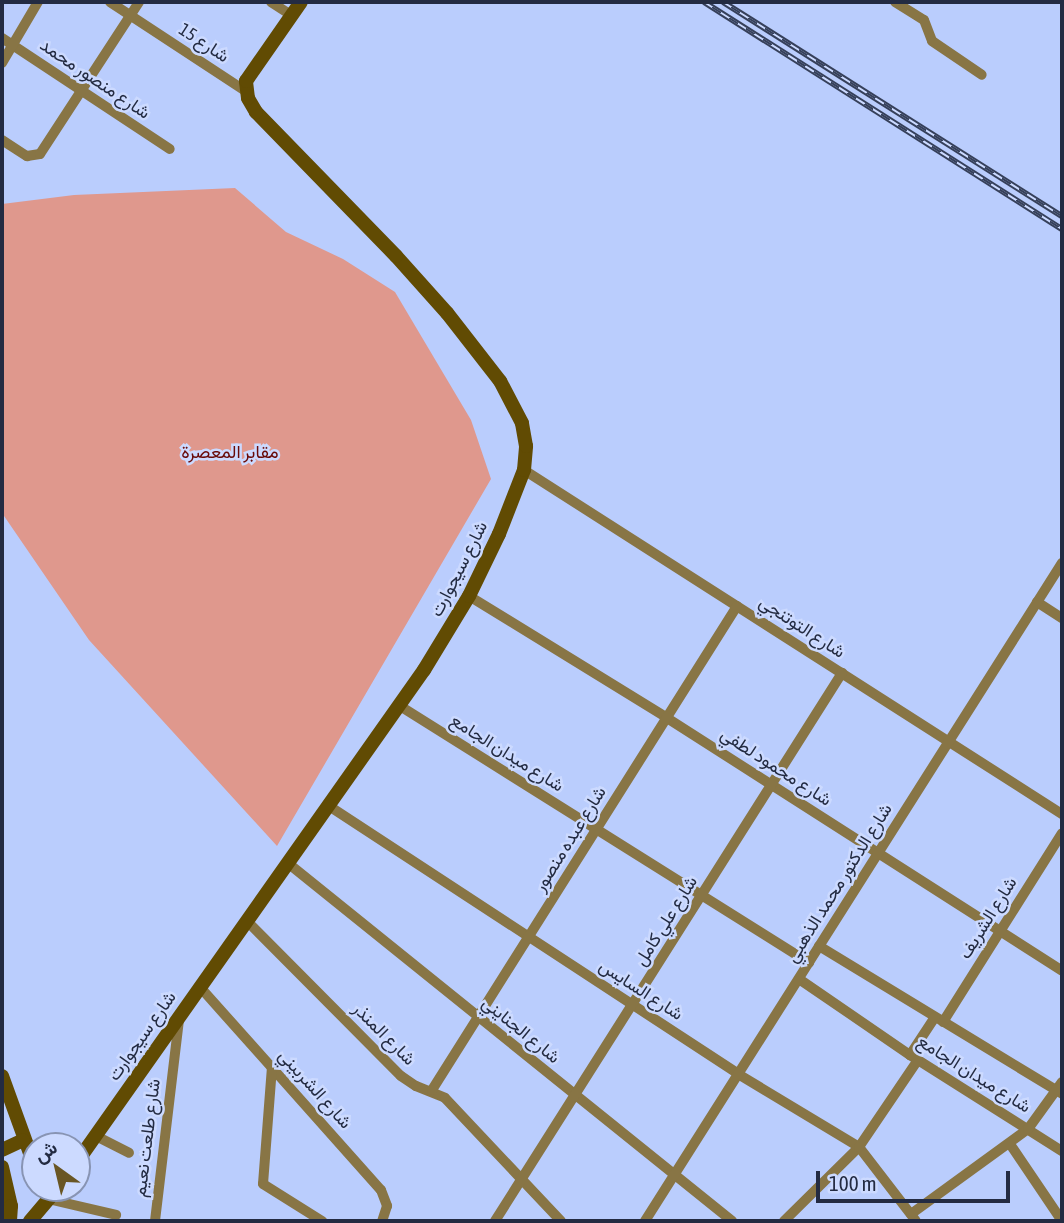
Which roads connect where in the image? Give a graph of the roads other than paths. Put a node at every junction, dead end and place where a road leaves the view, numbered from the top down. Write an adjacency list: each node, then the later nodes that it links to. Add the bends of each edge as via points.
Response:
1 (38, 2): 9 (street)
2 (110, 2): 7 (street, شارع 15)
3 (139, 2): 7 (street)
4 (271, 2): 6 (street)
5 (895, 2): 11 (street, via 924,19 932,41)
6 (295, 7): 12 (street, via 246,80)
7 (131, 15): 12 (street, شارع 15); 13 (street)
8 (2, 38): 9 (street, شارع منصور محمد)
9 (12, 45): 10 (street); 13 (street, شارع منصور محمد)
10 (2, 63)
11 (982, 75)
12 (244, 90): 16 (street, شارع سيجوارت, via 256,112 396,256 500,381 522,423)
13 (81, 91): 14 (street, via 40,154 27,156); 15 (street, شارع منصور محمد)
14 (2, 140)
15 (170, 149)
16 (524, 470): 18 (street, شارع سيجوارت); 20 (street, شارع التوتنجي)
17 (1062, 563): 19 (street, شارع الدكتور محمد الذهبي)
18 (469, 596): 23 (street, شارع سيجوارت); 24 (street, شارع محمود لطفي)
19 (1037, 603): 21 (street); 25 (street, شارع الدكتور محمد الذهبي)
20 (737, 606): 22 (street, شارع التوتنجي); 24 (street, شارع عبده منصور)
21 (1062, 618)
22 (842, 673): 25 (street, شارع التوتنجي); 26 (street, شارع علي كامل)
23 (400, 706): 27 (street, شارع سيجوارت); 29 (street, شارع ميدان الجامع)
24 (667, 718): 26 (street, شارع محمود لطفي); 29 (street, شارع عبده منصور)
25 (949, 742): 28 (street, شارع التوتنجي); 31 (street, شارع الدكتور محمد الذهبي)
26 (771, 785): 31 (street, شارع محمود لطفي); 33 (street, شارع علي كامل)
27 (329, 806): 32 (street, شارع سيجوارت); 36 (street, شارع السايس)
28 (1062, 814)
29 (596, 830): 33 (street, شارع ميدان الجامع); 36 (street, شارع عبده منصور)
30 (1062, 833): 35 (street, شارع الشريف)
31 (878, 853): 35 (street, شارع محمود لطفي); 37 (street, شارع الدكتور محمد الذهبي)
32 (289, 864): 34 (street, شارع سيجوارت); 44 (street, شارع الجنايني)
33 (702, 896): 38 (street, شارع ميدان الجامع); 42 (street, شارع علي كامل)
34 (247, 921): 41 (street, شارع سيجوارت); 51 (street, شارع المنذر, via 401,1076)
35 (1000, 931): 39 (street, شارع محمود لطفي); 45 (street, شارع الشريف)
36 (528, 937): 42 (street, شارع السايس); 44 (street, شارع عبده منصور)
37 (819, 946): 38 (street, شارع الدكتور محمد الذهبي); 45 (street, شارع ميدان الجامع)
38 (809, 963): 40 (street, شارع الدكتور محمد الذهبي)
39 (1062, 971)
40 (799, 979): 46 (street, شارع ميدان الجامع); 48 (street, شارع الدكتور محمد الذهبي)
41 (200, 987): 43 (street, شارع سيجوارت); 47 (street, شارع الشربيني)
42 (633, 1006): 48 (street, شارع السايس); 52 (street, شارع علي كامل)
43 (179, 1017): 55 (street, شارع سيجوارت); 72 (street, شارع طلعت نعيم)
44 (477, 1018): 51 (street, شارع عبده منصور); 52 (street, شارع الجنايني)
45 (939, 1019): 46 (street, شارع الشريف); 50 (street, شارع ميدان الجامع)
46 (914, 1058): 53 (street, شارع ميدان الجامع); 59 (street)
47 (272, 1068): 73 (street, via 263,1184); 74 (street, شارع الشربيني, via 381,1190 387,1206)
48 (738, 1074): 59 (street, شارع السايس); 64 (street, شارع الدكتور محمد الذهبي)
49 (2, 1076): 54 (street)
50 (1060, 1089): 53 (street)
51 (432, 1090): 65 (street, شارع المنذر, via 450,1103)
52 (575, 1096): 64 (street, شارع الجنايني); 65 (street, شارع علي كامل)
53 (1028, 1129): 58 (street); 61 (street, شارع ميدان الجامع)
54 (21, 1133)
55 (96, 1136): 57 (street, شارع سيجوارت); 62 (street)
56 (21, 1140): 60 (street)
57 (91, 1143)
58 (1010, 1144): 69 (street); 80 (street)
59 (859, 1147): 69 (street, شارع السايس); 79 (street)
60 (2, 1150)
61 (1062, 1151)
62 (130, 1153)
63 (2, 1167): 70 (street)
64 (674, 1175): 77 (street, شارع الدكتور محمد الذهبي); 78 (street, شارع الجنايني)
65 (522, 1181): 75 (street, شارع علي كامل); 76 (street, شارع المنذر)
66 (46, 1202): 71 (street)
67 (83, 1202): 68 (street)
68 (116, 1215)
69 (913, 1218)
70 (10, 1221)
71 (30, 1221)
72 (155, 1221)
73 (322, 1221)
74 (382, 1221)
75 (495, 1221)
76 (561, 1221)
77 (645, 1221)
78 (732, 1221)
79 (785, 1221)
80 (1062, 1221)

